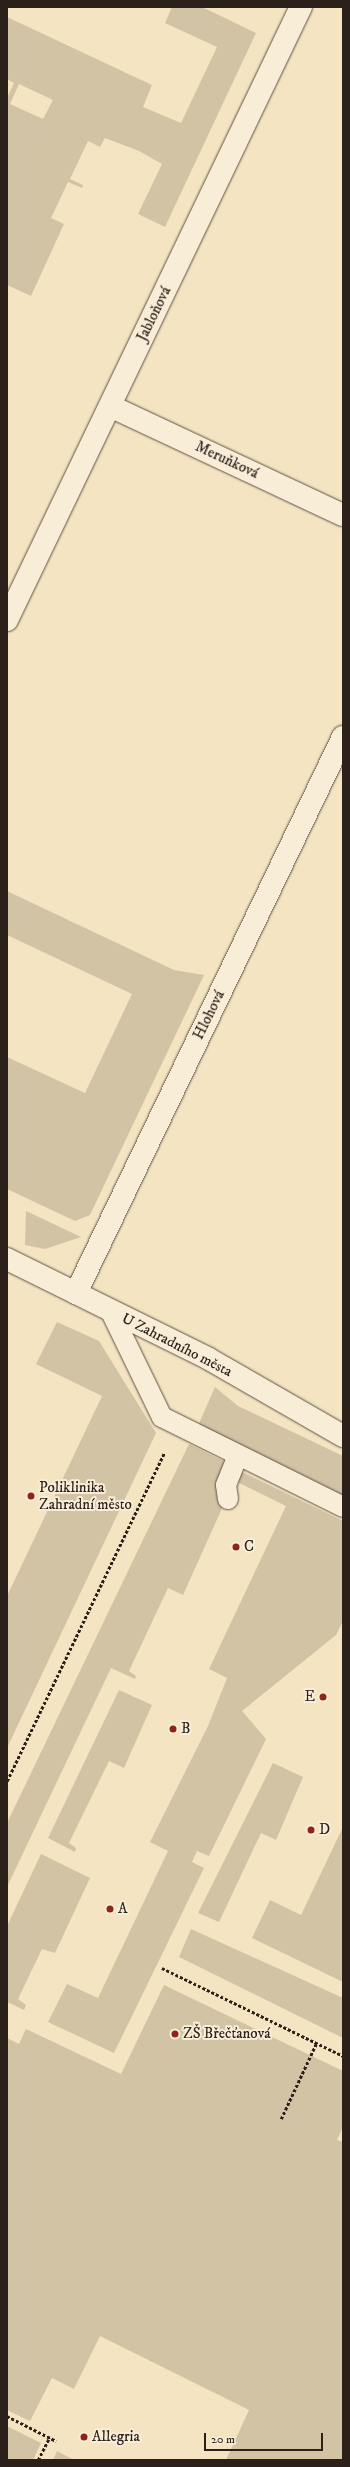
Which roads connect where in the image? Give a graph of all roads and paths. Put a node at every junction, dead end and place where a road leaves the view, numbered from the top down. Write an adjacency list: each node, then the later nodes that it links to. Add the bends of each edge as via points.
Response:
1 (301, 7): 2 (street, Jabloňová)
2 (110, 406): 3 (street, Meruňková); 4 (street, Jabloňová)
3 (343, 515)
4 (7, 620)
5 (343, 737): 7 (street, Hlohová)
6 (7, 1259): 7 (street, U Zahradního města)
7 (76, 1294): 8 (street, U Zahradního města)
8 (110, 1310): 9 (lane, via 162,1418); 10 (street, U Zahradního města, via 208,1360)
9 (177, 1426): 11 (lane); 14 (path)
10 (343, 1436)
11 (238, 1456): 12 (lane, via 226,1485); 13 (lane)
12 (228, 1499)
13 (343, 1507)
14 (7, 1781)
15 (162, 1968): 16 (path)
16 (316, 2044): 17 (path); 18 (path)
17 (343, 2056)
18 (281, 2119)
19 (7, 2416): 20 (path)
20 (49, 2438): 21 (path); 22 (path)
21 (56, 2441)
22 (38, 2460)

